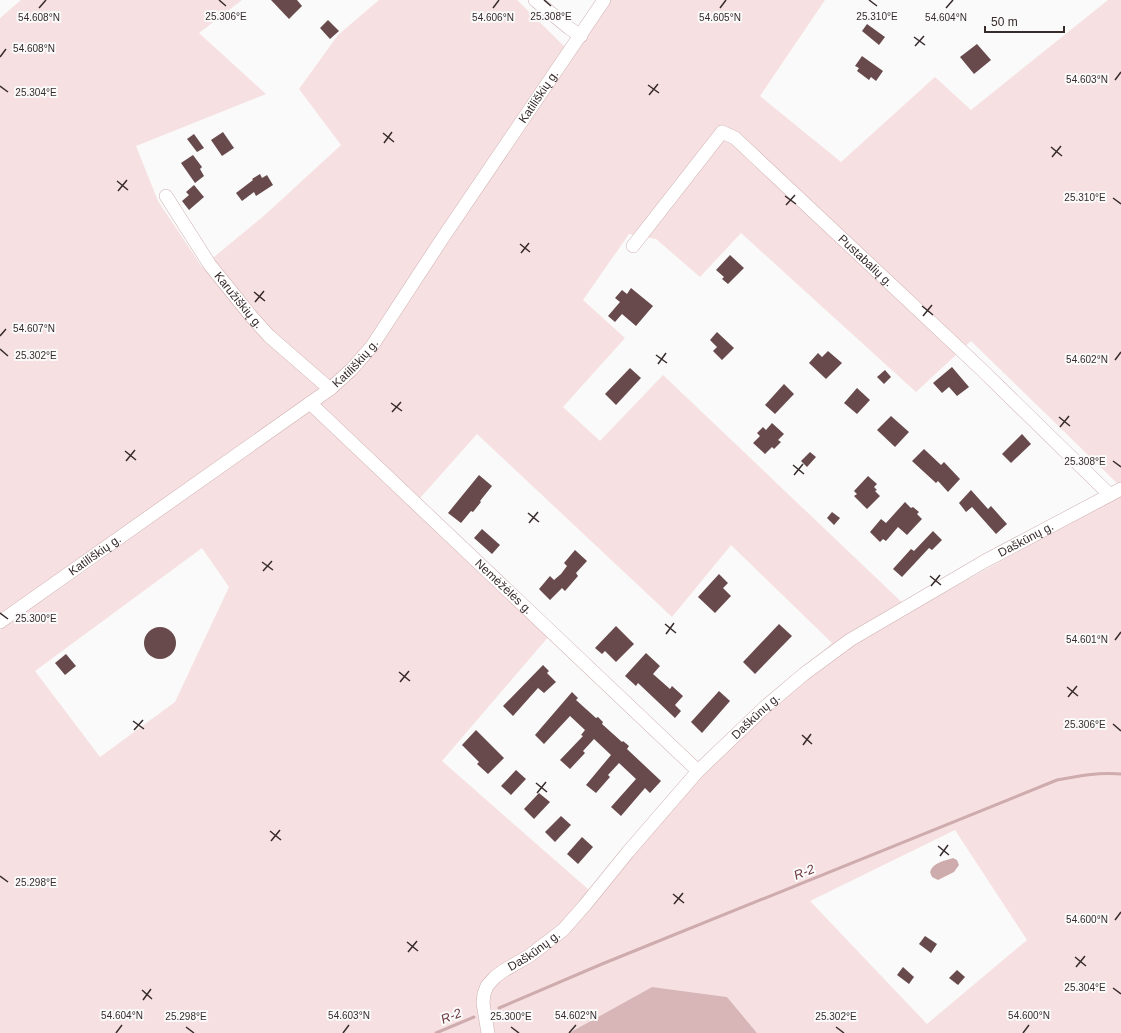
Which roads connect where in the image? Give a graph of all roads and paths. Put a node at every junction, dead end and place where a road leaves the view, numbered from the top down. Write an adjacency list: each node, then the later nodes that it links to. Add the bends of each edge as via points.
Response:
1 (535, 0): 3 (street)
2 (604, 0): 3 (street, Katiliškių g.)
3 (581, 36): 6 (street, Katiliškių g., via 372,346 352,370)
4 (166, 196): 6 (street, Karužiškių g., via 210,265 251,316 269,336)
5 (633, 246): 8 (street, Pustabalių g., via 722,132 735,138)
6 (330, 389): 7 (street, Katiliškių g.)
7 (310, 403): 9 (street, Katiliškių g.); 10 (street, Nemėžėlės g.)
8 (1115, 492): 10 (street, Daškūnų g., via 985,561 850,640 771,702)
9 (0, 622)
10 (698, 771): 11 (street, Daškūnų g., via 562,930 491,982 482,1003)
11 (488, 1033)

